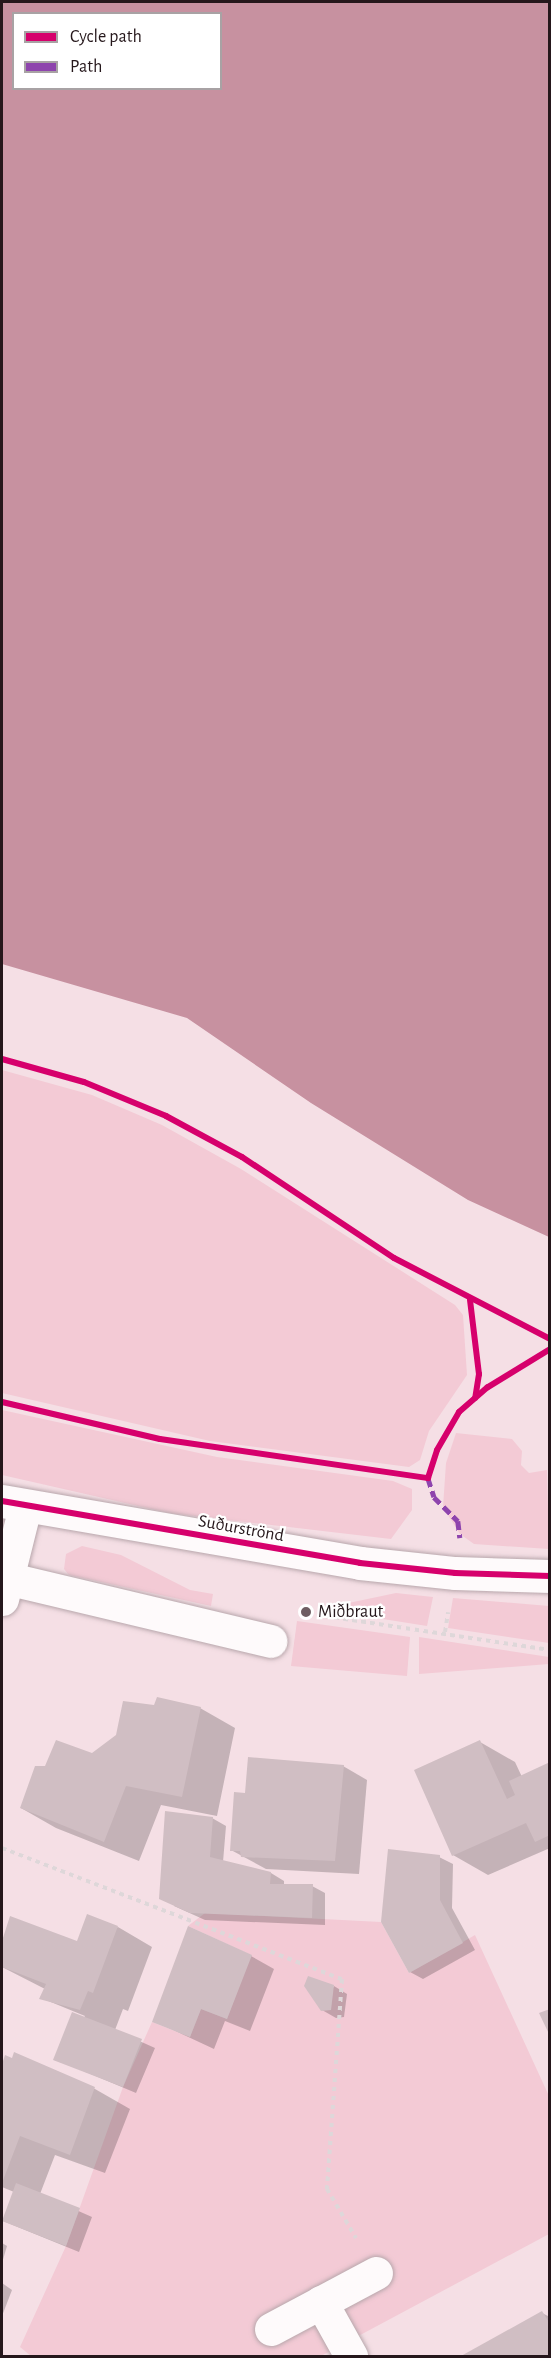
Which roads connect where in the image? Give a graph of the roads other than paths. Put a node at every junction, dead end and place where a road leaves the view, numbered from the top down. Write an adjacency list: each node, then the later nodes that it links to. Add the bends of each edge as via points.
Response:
1 (13, 1504): 2 (street, Suðurströnd, via 360,1563 455,1573); 3 (street)
2 (549, 1576)
3 (4, 1585): 4 (street)
4 (270, 1641)
5 (376, 2273): 6 (street)
6 (321, 2302): 7 (street); 8 (street)
7 (271, 2329)
8 (351, 2356)

